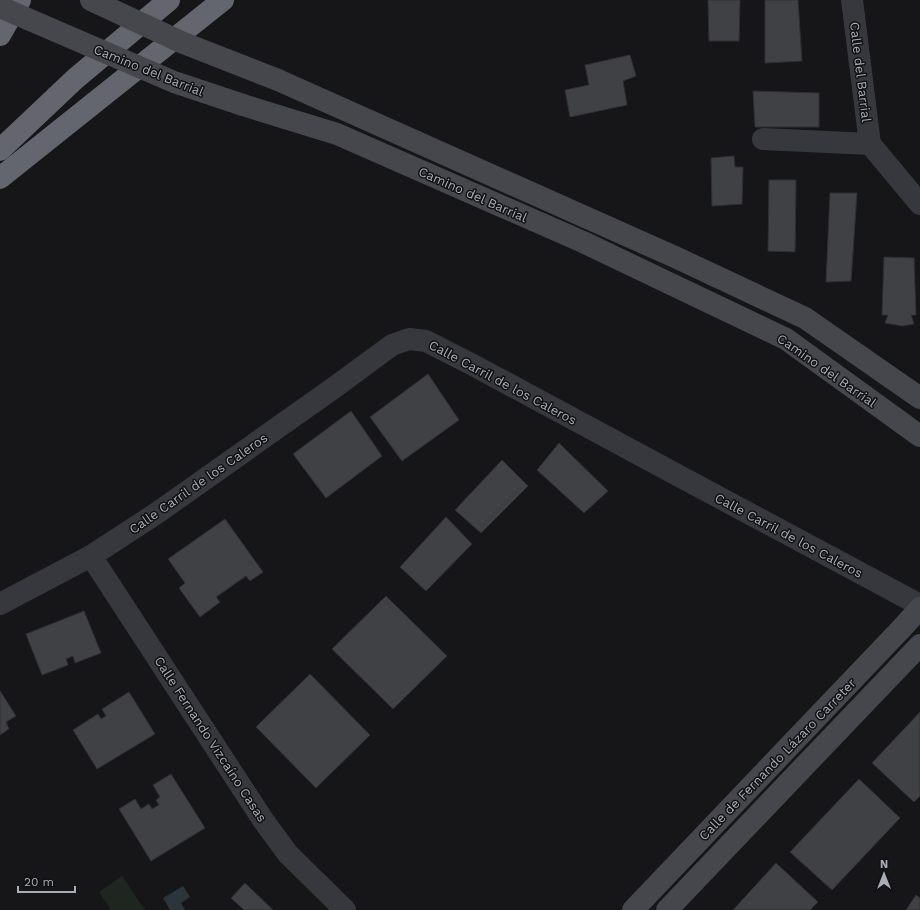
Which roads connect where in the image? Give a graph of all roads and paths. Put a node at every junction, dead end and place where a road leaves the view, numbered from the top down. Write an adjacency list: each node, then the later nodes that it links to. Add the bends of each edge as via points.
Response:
1 (20, 0): 7 (highway)
2 (91, 0): 13 (main road, Camino del Barrial, bridge, via 182,42 278,80 675,257 805,318)
3 (169, 0): 10 (highway, via 75,79)
4 (223, 0): 11 (highway)
5 (852, 0): 9 (street, Calle del Barrial)
6 (0, 7): 14 (main road, Camino del Barrial, bridge, via 174,82 337,134 583,242 786,339)
7 (0, 35)
8 (763, 139): 9 (street)
9 (870, 144): 12 (street)
10 (0, 150)
11 (0, 178)
12 (920, 204)
13 (920, 398)
14 (920, 436)
15 (91, 556): 16 (street, Calle Carril de los Caleros); 17 (street, Calle Carril de los Caleros, via 157,513 392,345 409,340 426,341); 20 (street, Calle Fernando Vizcaíno Casas, via 263,820 288,854)
16 (0, 604)
17 (920, 605)
18 (920, 608): 21 (main road, Calle de Fernando Lázaro Carreter)
19 (920, 645): 22 (main road, Calle de Fernando Lázaro Carreter)
20 (345, 910)
21 (633, 910)
22 (667, 910)

